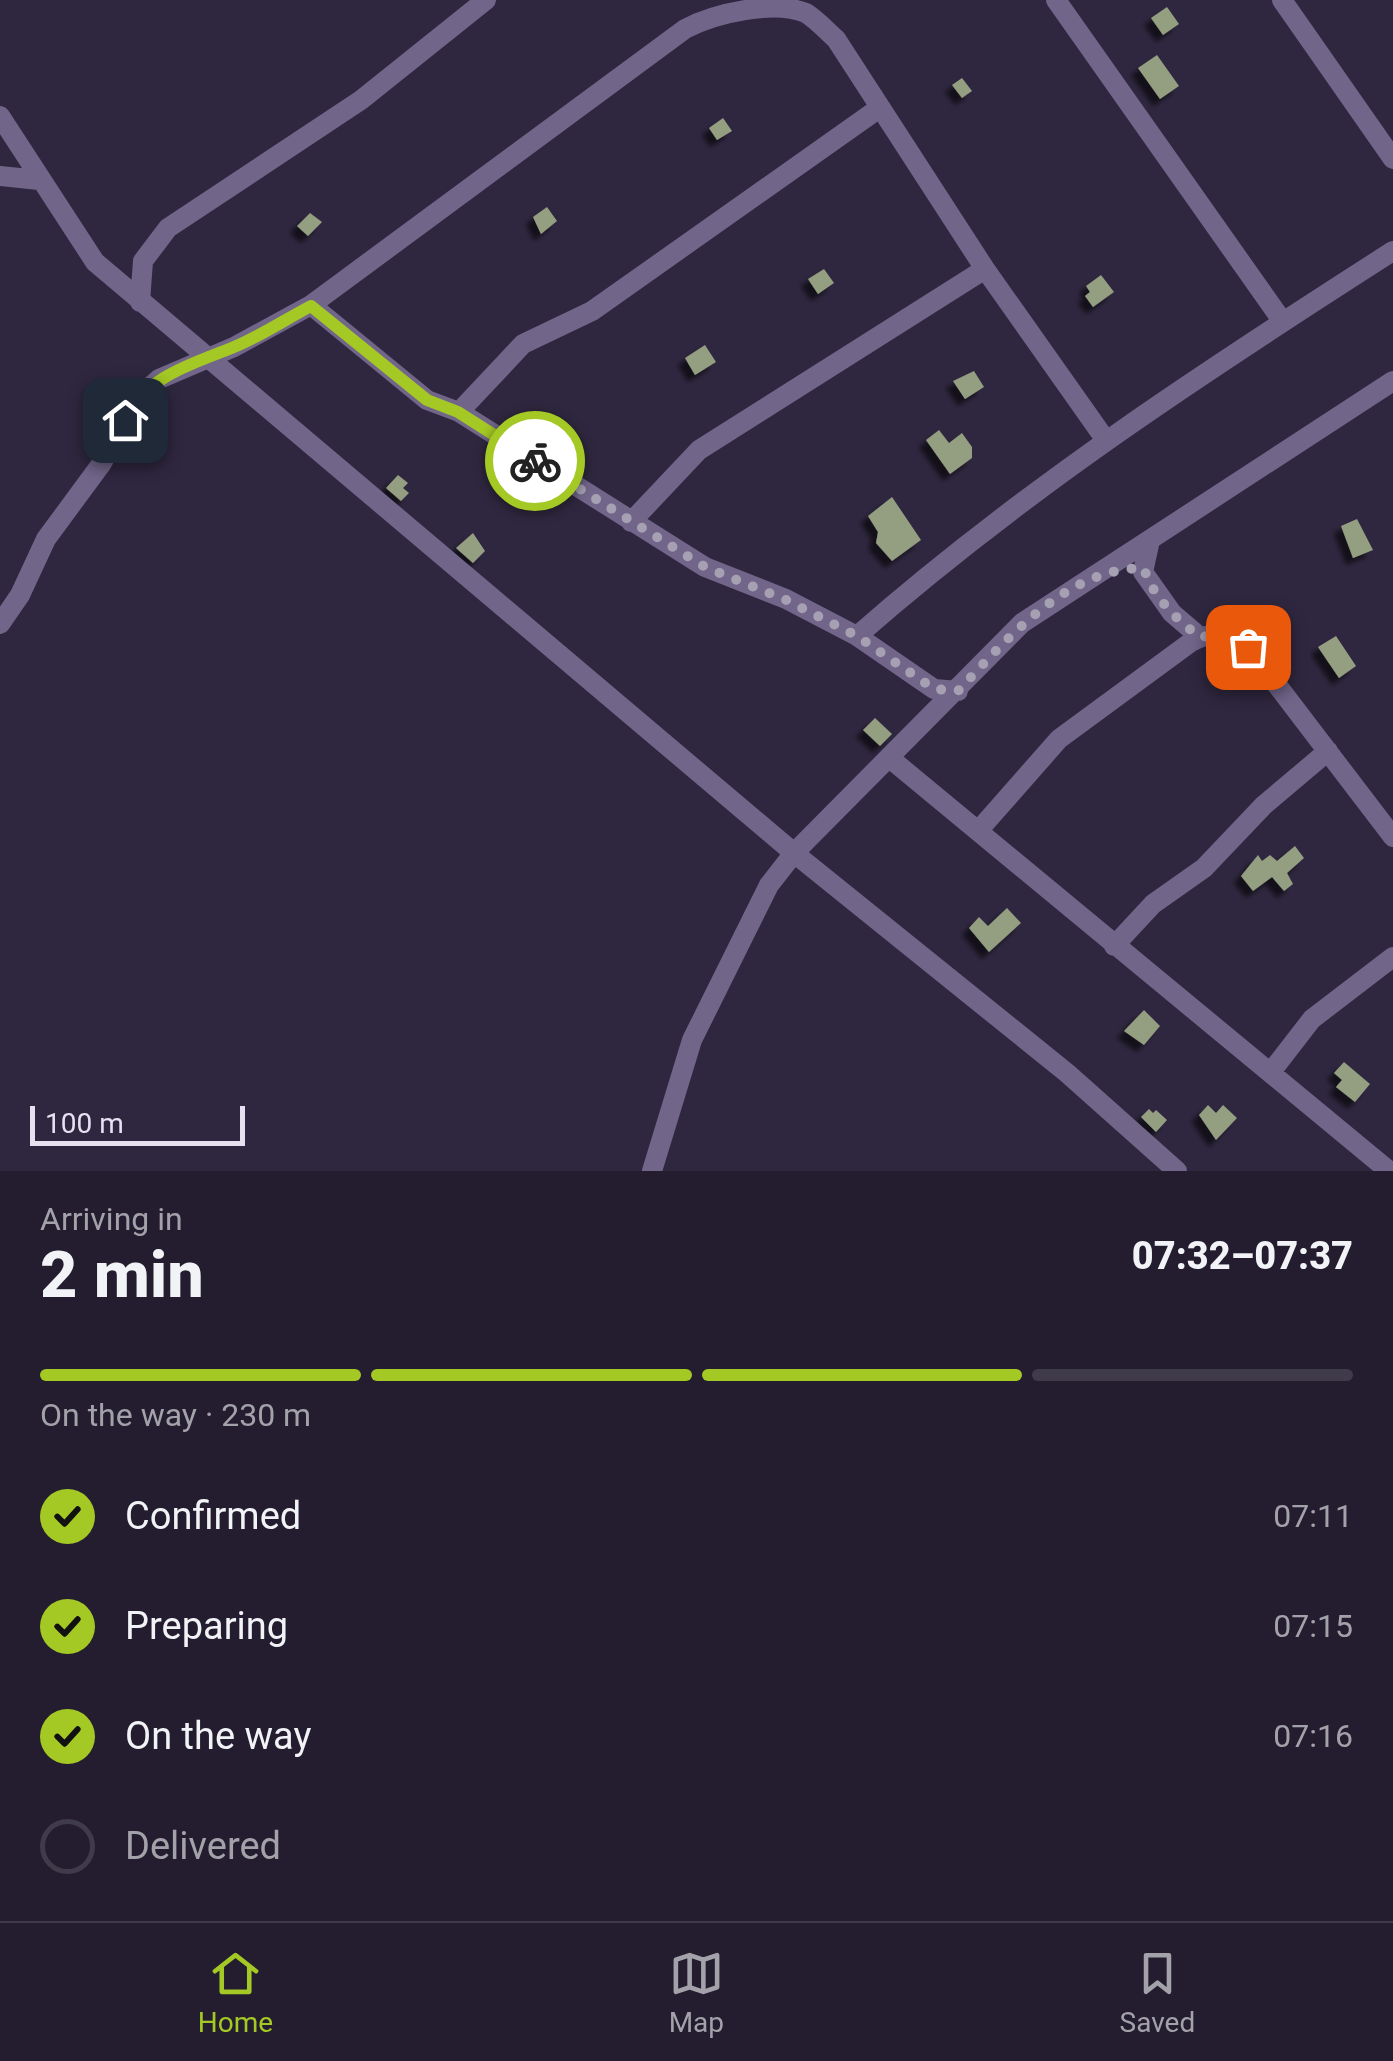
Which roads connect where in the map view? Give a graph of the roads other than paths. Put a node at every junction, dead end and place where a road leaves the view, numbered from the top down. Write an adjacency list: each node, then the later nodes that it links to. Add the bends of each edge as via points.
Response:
1 (486, 0): 13 (street, via 361,100 168,228 142,261)
2 (1056, 0): 15 (street)
3 (1282, 0): 8 (street)
4 (878, 108): 12 (street); 14 (street, via 836,39 803,11 719,11 685,29); 18 (street, via 592,312 523,344)
5 (0, 116): 6 (street)
6 (12, 136): 7 (street); 10 (street)
7 (0, 155)
8 (1393, 159)
9 (0, 176): 10 (street)
10 (39, 180): 13 (street, via 95,262)
11 (1393, 251): 15 (street)
12 (985, 270): 19 (street); 20 (street, via 699,450)
13 (140, 302): 16 (street)
14 (311, 306): 16 (street); 18 (street, via 427,400)
15 (1283, 322): 19 (street)
16 (204, 357): 24 (street, via 159,379 134,402); 32 (street)
17 (1393, 381): 21 (street)
18 (458, 412): 20 (street)
19 (1105, 439): 25 (street, via 946,558)
20 (631, 522): 25 (street, via 705,567)
21 (1150, 540): 22 (street); 23 (street)
22 (1144, 568): 23 (street); 26 (street, via 1172,613)
23 (1103, 570): 27 (street, via 1022,623)
24 (0, 624)
25 (857, 636): 27 (street, via 911,677)
26 (1200, 637): 28 (street, via 1230,634 1248,647); 30 (street, via 1058,739)
27 (958, 691): 29 (street)
28 (1328, 751): 31 (street); 33 (street)
29 (892, 760): 30 (street); 32 (street)
30 (978, 831): 33 (street)
31 (1393, 837)
32 (794, 853): 36 (street, via 769,885 692,1040); 37 (street, via 1068,1073)
33 (1114, 946): 35 (street)
34 (1393, 957): 35 (street, via 1312,1019)
35 (1271, 1072): 38 (street)
36 (652, 1171)
37 (1177, 1171)
38 (1389, 1171)

